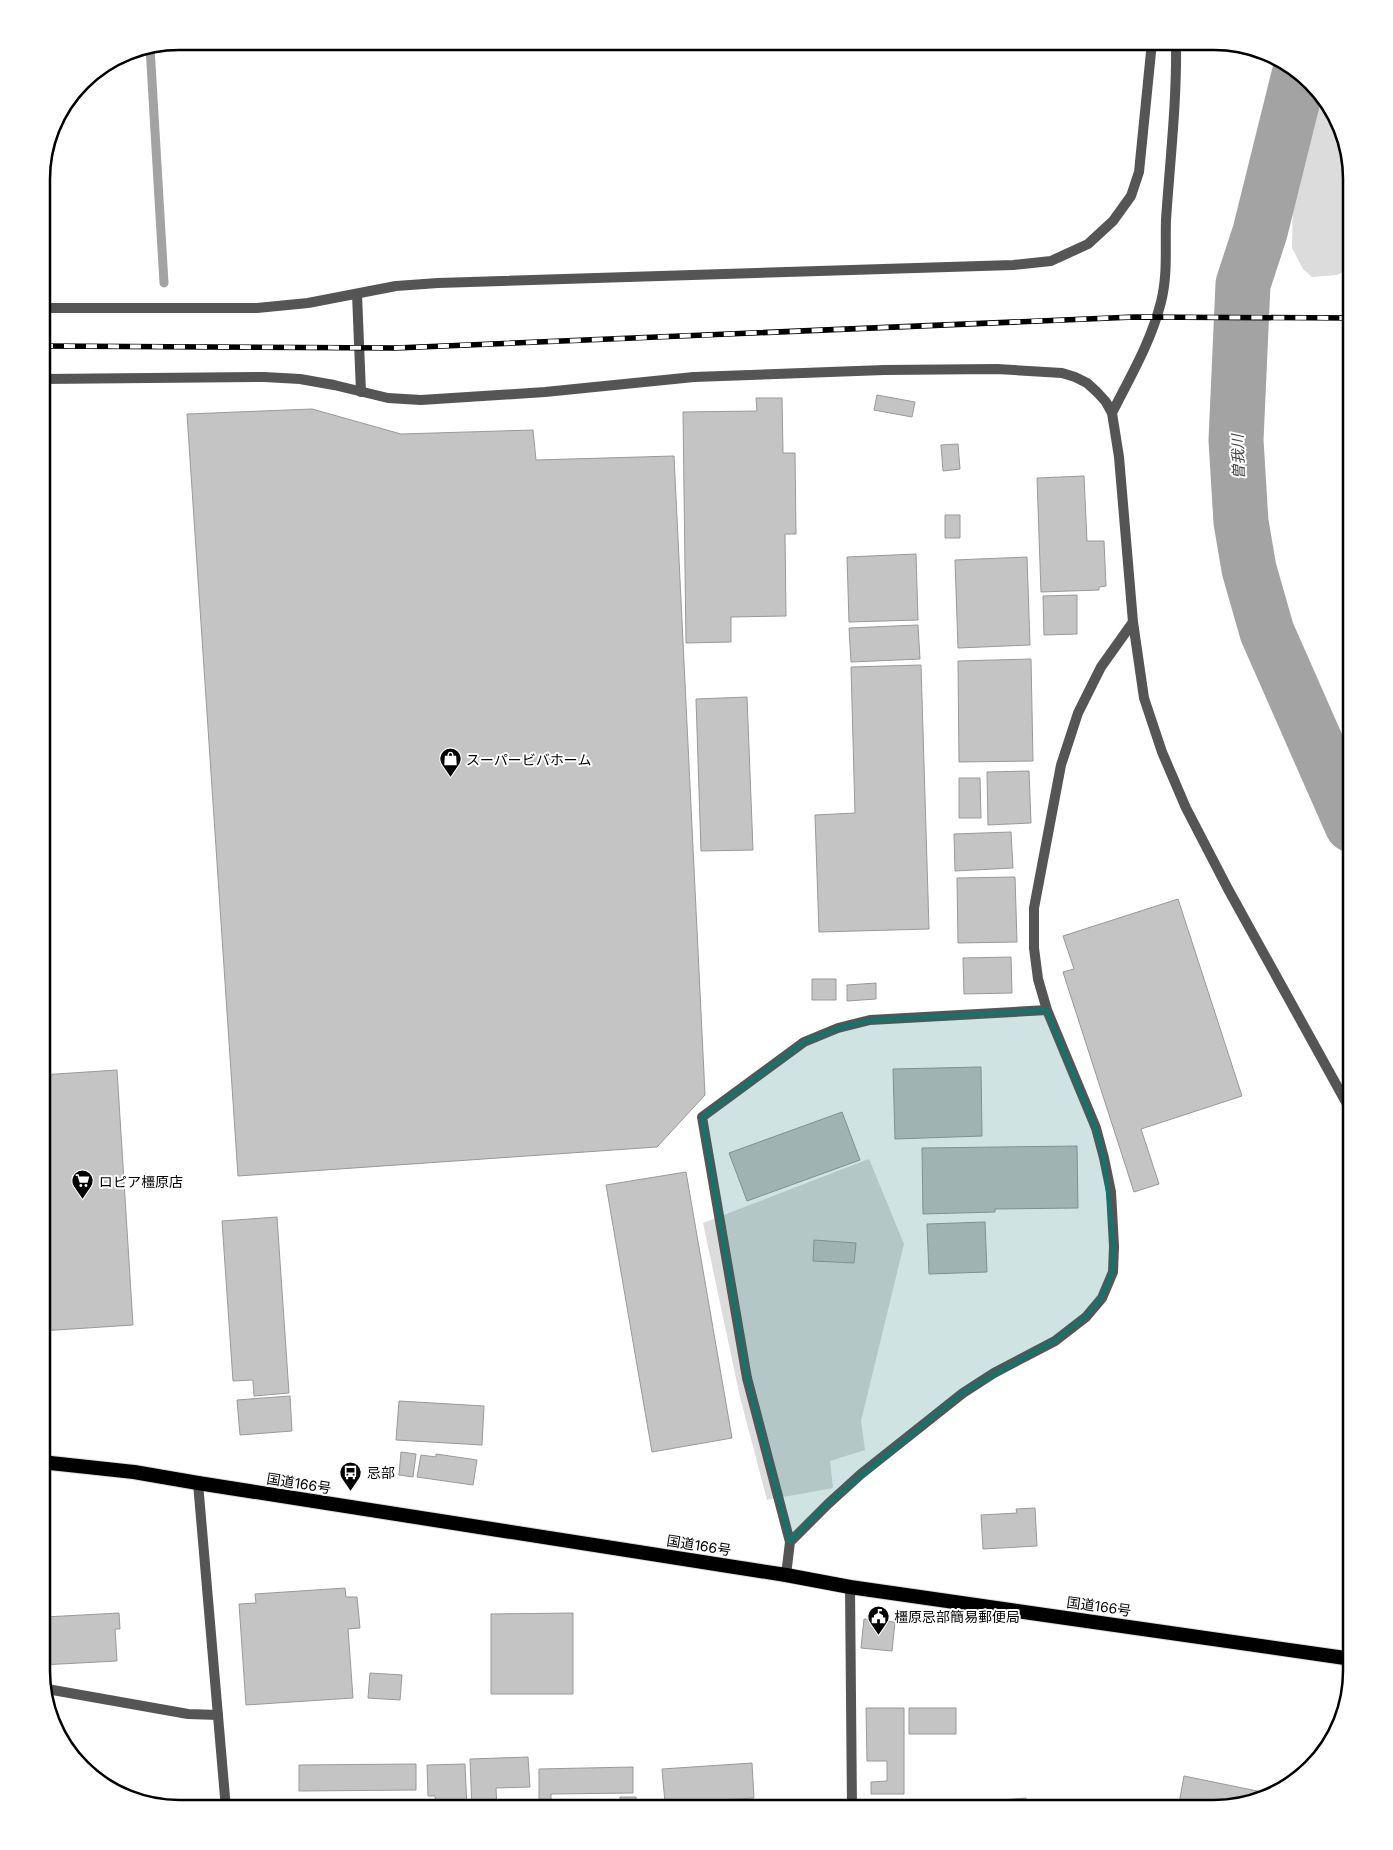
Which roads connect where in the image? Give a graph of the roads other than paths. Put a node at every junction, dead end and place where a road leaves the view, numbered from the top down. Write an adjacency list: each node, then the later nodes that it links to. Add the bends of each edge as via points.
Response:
1 (1151, 50): 3 (street, via 1139,172 1132,196 1113,221 1088,244 1052,261 438,283 396,286)
2 (1176, 50): 7 (street, via 1166,222 1167,264 1161,301 1151,337)
3 (358, 294): 4 (street, via 257,308); 6 (street)
4 (50, 308)
5 (50, 379): 6 (street, via 264,377 300,379)
6 (361, 392): 7 (street, via 422,400 694,377 996,369 1062,373 1075,377 1087,383)
7 (1112, 413): 8 (street, via 1119,457)
8 (1133, 622): 9 (street, via 1101,667 1078,713 1061,764 1034,908 1034,948); 10 (street, via 1144,698 1186,808)
9 (1047, 1010): 13 (street, via 1096,1128 1111,1192 1113,1272 1102,1298 1086,1317 1055,1341 963,1392 861,1474); 13 (street, via 870,1020 838,1028 804,1042 702,1117 747,1378)
10 (1343, 1097)
11 (50, 1463): 12 (highway, 国道166号, via 134,1472)
12 (198, 1484): 14 (highway, 国道166号); 18 (street)
13 (790, 1542): 14 (street)
14 (786, 1575): 15 (highway, 国道166号)
15 (850, 1587): 16 (highway, 国道166号); 20 (street)
16 (1343, 1658)
17 (51, 1690): 18 (street, via 188,1714)
18 (218, 1715): 19 (street)
19 (225, 1800)
20 (852, 1800)

